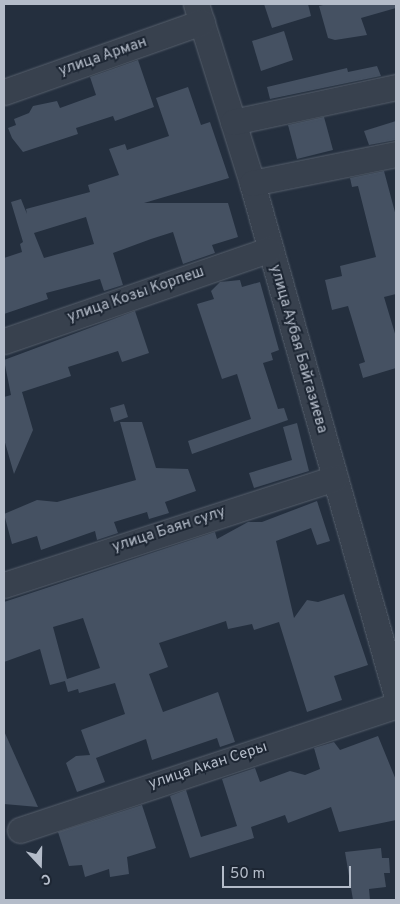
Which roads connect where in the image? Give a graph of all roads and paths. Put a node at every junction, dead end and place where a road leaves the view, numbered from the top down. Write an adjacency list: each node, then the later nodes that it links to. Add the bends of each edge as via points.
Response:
1 (199, 13): 3 (street, улица Арман); 4 (street, улица Аубая Байгазиева)
2 (396, 87): 4 (street)
3 (4, 92)
4 (233, 122): 6 (street, улица Аубая Байгазиева)
5 (396, 154): 6 (street)
6 (252, 183): 7 (street, улица Аубая Байгазиева)
7 (269, 250): 8 (street, улица Козы Корпеш); 9 (street, улица Аубая Байгазиева)
8 (4, 341)
9 (335, 478): 10 (street, улица Баян сулу); 11 (street, улица Аубая Байгазиева)
10 (4, 584)
11 (396, 694)
12 (396, 706): 13 (street, улица Акан Серы)
13 (20, 830)

